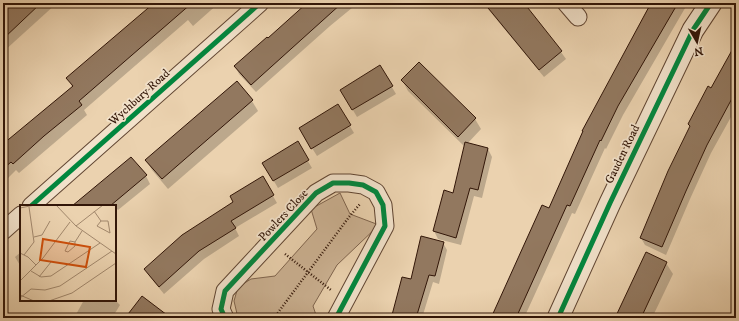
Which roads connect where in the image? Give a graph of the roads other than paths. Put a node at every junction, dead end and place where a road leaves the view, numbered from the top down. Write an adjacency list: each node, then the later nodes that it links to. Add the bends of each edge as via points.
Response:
1 (260, 3): 5 (street, Wychbury Road)
2 (566, 3): 4 (street)
3 (711, 3): 10 (street, Gauden Road, via 693,30)
4 (578, 17)
5 (32, 205)
6 (20, 216): 7 (street)
7 (3, 231)
8 (225, 318): 9 (street, Powlers Close, via 221,308 225,291 316,193 333,183 363,185 376,192 383,205 385,226)
9 (336, 318)
10 (558, 318)

